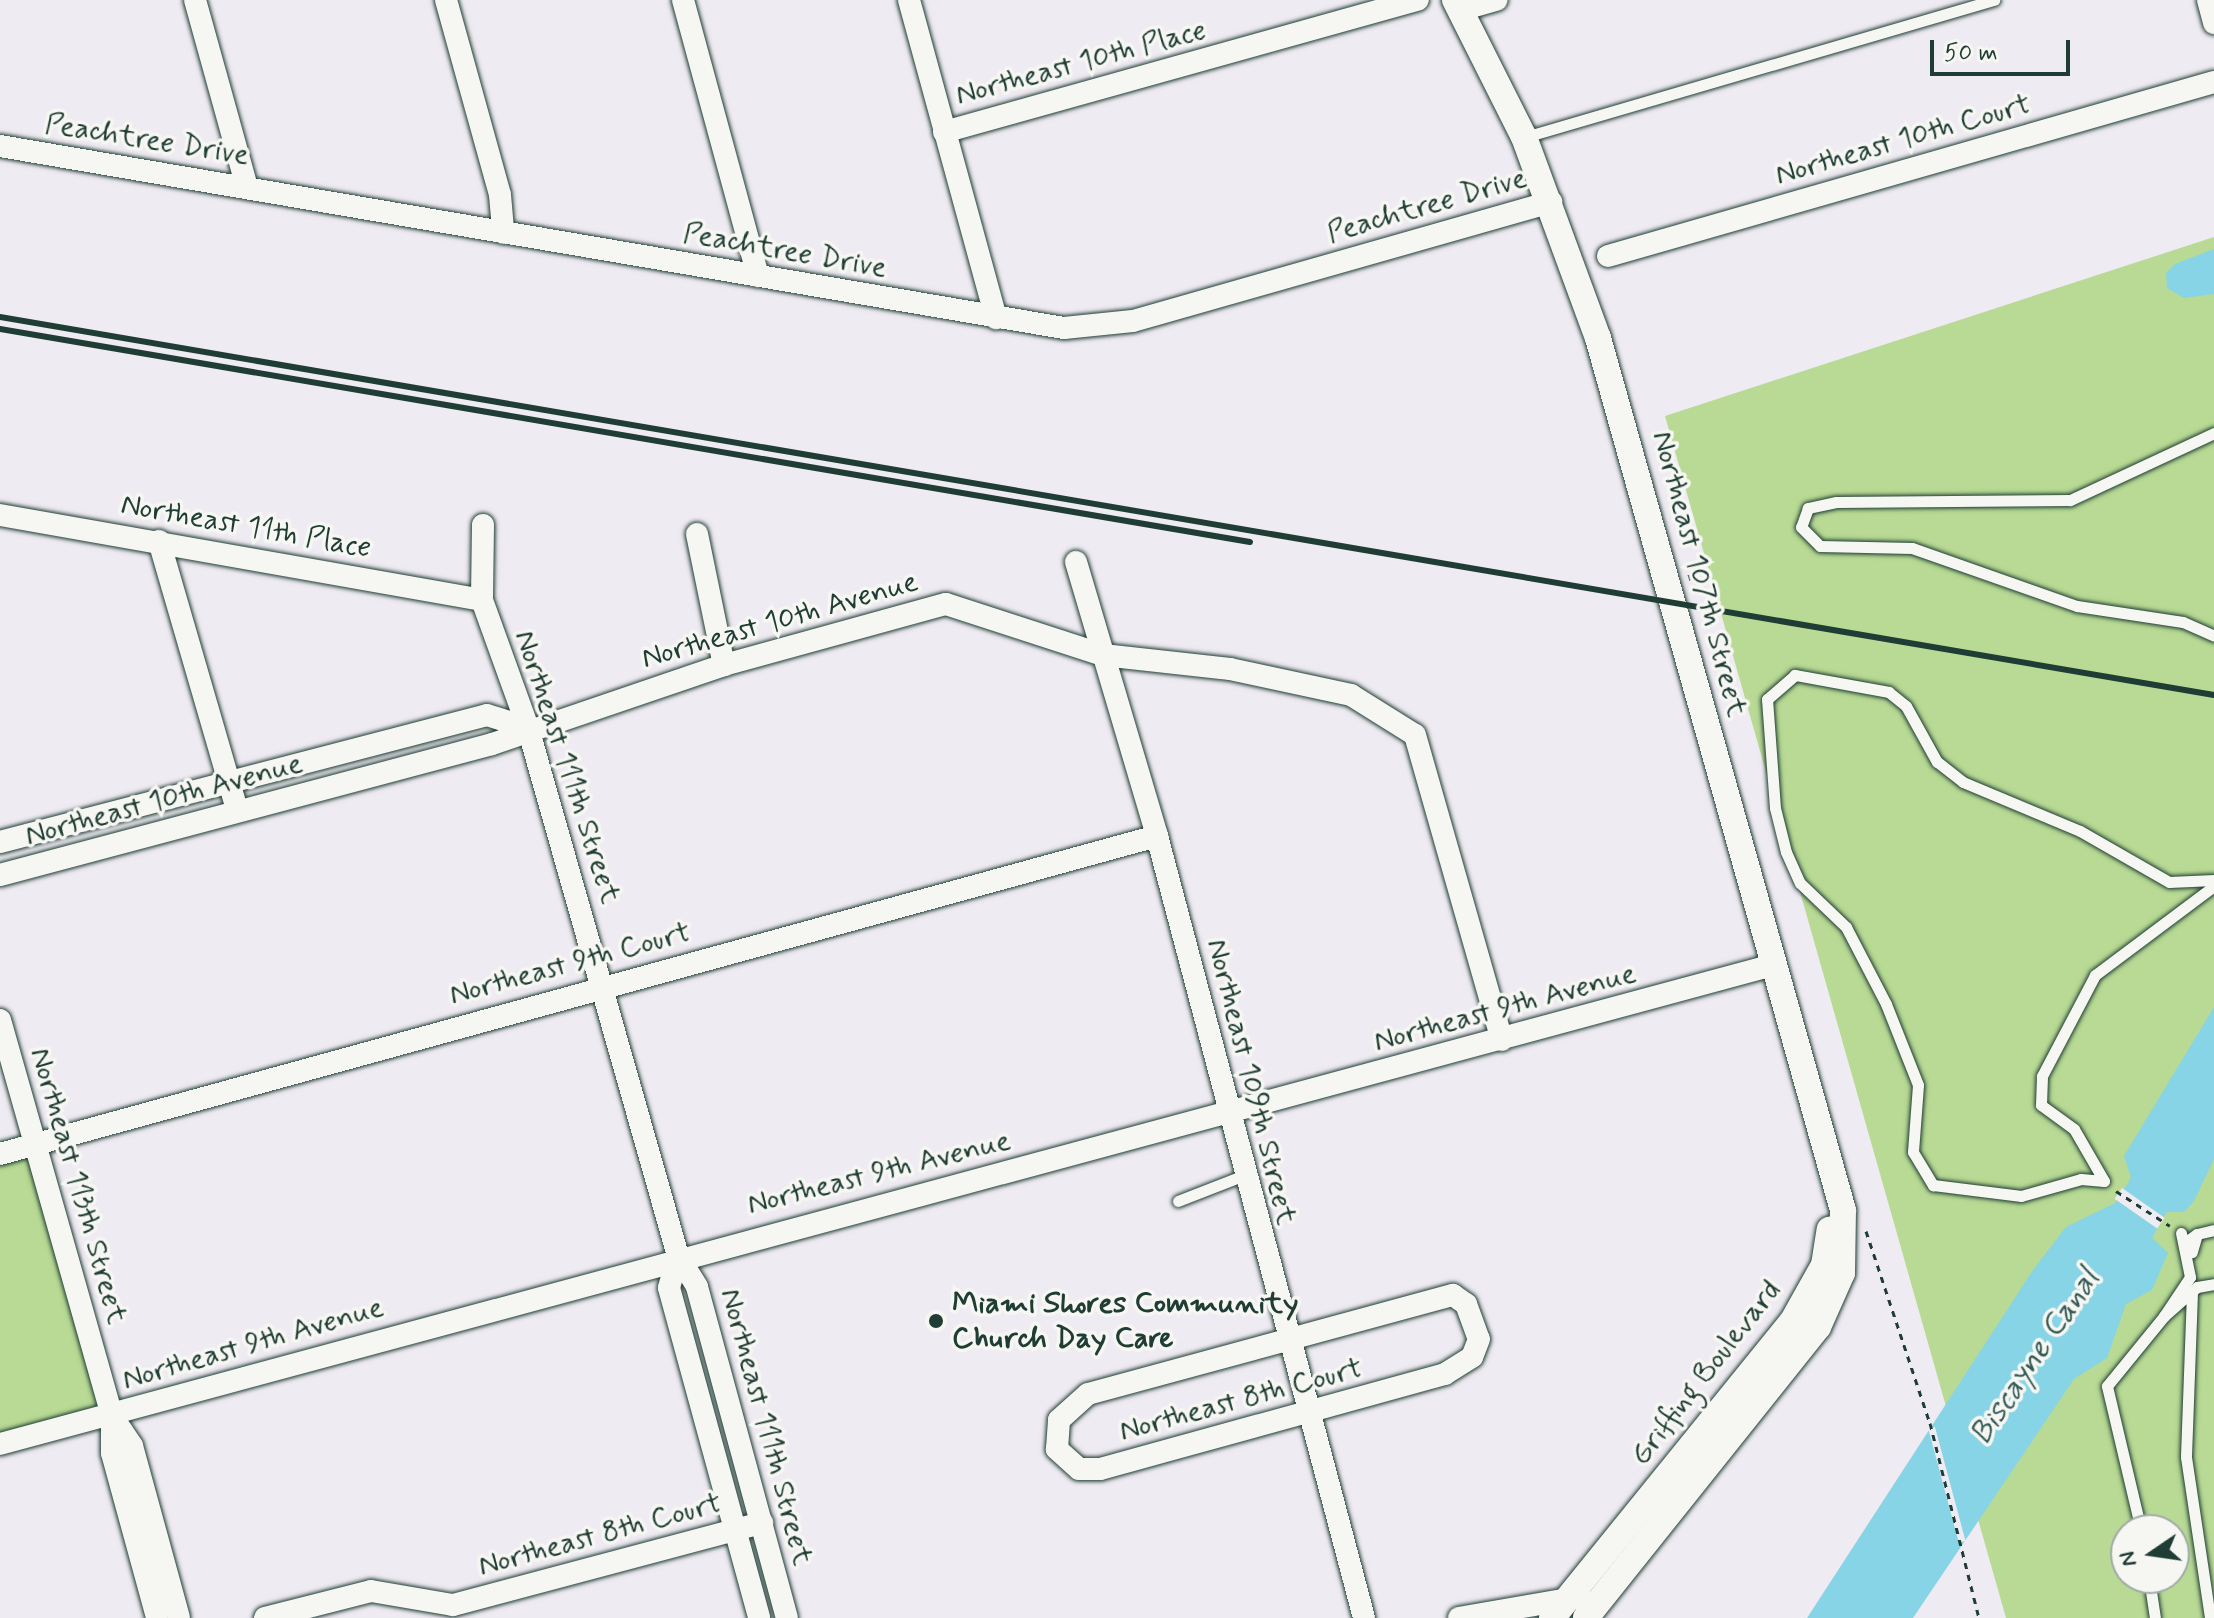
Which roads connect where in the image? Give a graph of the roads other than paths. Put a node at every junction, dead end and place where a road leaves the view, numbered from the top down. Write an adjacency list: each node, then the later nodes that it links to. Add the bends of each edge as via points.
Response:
1 (195, 0): 15 (street)
2 (446, 0): 17 (street, via 500,195)
3 (683, 0): 19 (street)
4 (909, 0): 12 (street)
5 (1418, 0): 12 (street, Northeast 10th Place)
6 (1497, 0): 9 (street)
7 (1994, 0): 13 (lane)
8 (2208, 0): 10 (street)
9 (1458, 5): 13 (street, Northeast 107th Street)
10 (2214, 23)
11 (2214, 82): 18 (street, Northeast 10th Court)
12 (944, 132): 20 (street)
13 (1524, 137): 16 (street, Northeast 107th Street)
14 (0, 146): 15 (street, Peachtree Drive)
15 (247, 187): 17 (street, Peachtree Drive)
16 (1551, 202): 20 (street, Peachtree Drive, via 1108,327); 38 (street, Northeast 107th Street, via 1619,406)
17 (503, 233): 19 (street, Peachtree Drive)
18 (1608, 256)
19 (758, 276): 20 (street, Peachtree Drive)
20 (996, 318)
21 (2214, 433): 28 (lane, via 2070,500 1836,502 1808,508 1801,527 1820,546 1912,548 2077,606 2183,622)
22 (0, 515): 25 (street, Northeast 11th Place)
23 (483, 525): 27 (street, Northeast 111th Street)
24 (697, 534): 30 (street)
25 (159, 541): 27 (street, Northeast 11th Place); 32 (street)
26 (1076, 562): 29 (street, Northeast 109th Street)
27 (482, 600): 31 (street, Northeast 111th Street)
28 (2214, 636)
29 (1103, 655): 30 (street, Northeast 10th Avenue, via 946,604); 34 (street, Northeast 109th Street); 41 (street, Northeast 10th Avenue, via 1230,669 1351,695 1415,735)
30 (724, 665): 31 (street, Northeast 10th Avenue)
31 (528, 728): 32 (street, Northeast 10th Avenue, via 487,715); 33 (street, Northeast 10th Avenue); 39 (street, Northeast 111th Street)
32 (228, 780): 33 (street); 35 (street, Northeast 10th Avenue)
33 (237, 810): 36 (street, Northeast 10th Avenue)
34 (1157, 836): 39 (street, Northeast 9th Court); 42 (street, Northeast 109th Street)
35 (0, 842)
36 (0, 875)
37 (2214, 883): 37 (lane, via 2095,975 2042,1076 2041,1105 2074,1129 2104,1181 2081,1179 2021,1196 1940,1188 1919,1171 1918,1085 1874,978 1835,913 1800,883 1786,852 1775,808 1767,699 1795,675 1889,692 1906,706 1937,762 1963,782 2092,837 2169,882)
38 (1773, 965): 41 (street, Northeast 9th Avenue); 46 (street, Northeast 107th Street)
39 (603, 985): 43 (street, Northeast 9th Court); 49 (street, Northeast 111th Street)
40 (0, 1020): 43 (street, Northeast 113th Street)
41 (1502, 1040): 42 (street, Northeast 9th Avenue)
42 (1226, 1114): 45 (street, Northeast 109th Street); 49 (street, Northeast 9th Avenue)
43 (36, 1145): 44 (street, Northeast 9th Court); 55 (street, Northeast 113th Street)
44 (0, 1154)
45 (1242, 1176): 47 (lane); 53 (street, Northeast 109th Street)
46 (1832, 1182): 60 (street, Griffing Boulevard, via 1845,1242 1828,1311); 62 (street, Griffing Boulevard, via 1824,1265 1799,1310)
47 (1178, 1201)
48 (2214, 1230): 52 (lane, via 2189,1236 2184,1295)
49 (678, 1256): 55 (street, Northeast 9th Avenue); 58 (street, Northeast 111th Street, via 697,1287); 59 (street, Northeast 111th Street, via 669,1288)
50 (2214, 1284): 51 (lane)
51 (2192, 1292): 52 (lane); 73 (lane, via 2186,1457)
52 (2164, 1316): 57 (lane, via 2107,1386)
53 (1287, 1338): 54 (street, Northeast 109th Street); 54 (street, Northeast 8th Court, via 1453,1295 1476,1325 1477,1348 1456,1369); 54 (street, Northeast 8th Court, via 1088,1394 1059,1420 1057,1449 1069,1464 1090,1470)
54 (1308, 1413): 69 (street, Northeast 109th Street)
55 (112, 1415): 56 (street, Northeast 9th Avenue); 64 (street, Northeast 113th Street, via 112,1453); 65 (street, Northeast 113th Street, via 132,1446)
56 (0, 1444)
57 (2137, 1514)
58 (762, 1523): 59 (street, Northeast 8th Court); 68 (street, Northeast 111th Street)
59 (736, 1530): 63 (street, Northeast 8th Court); 67 (street, Northeast 111th Street)
60 (1606, 1594): 62 (street); 71 (street, Griffing Boulevard)
61 (2151, 1594): 72 (lane)
62 (1559, 1608): 70 (street)
63 (446, 1612): 66 (street, Northeast 8th Court, via 371,1591)
64 (157, 1618)
65 (179, 1618)
66 (265, 1618)
67 (759, 1618)
68 (787, 1618)
69 (1364, 1618)
70 (1459, 1618)
71 (1586, 1618)
72 (2155, 1618)
73 (2210, 1618)

